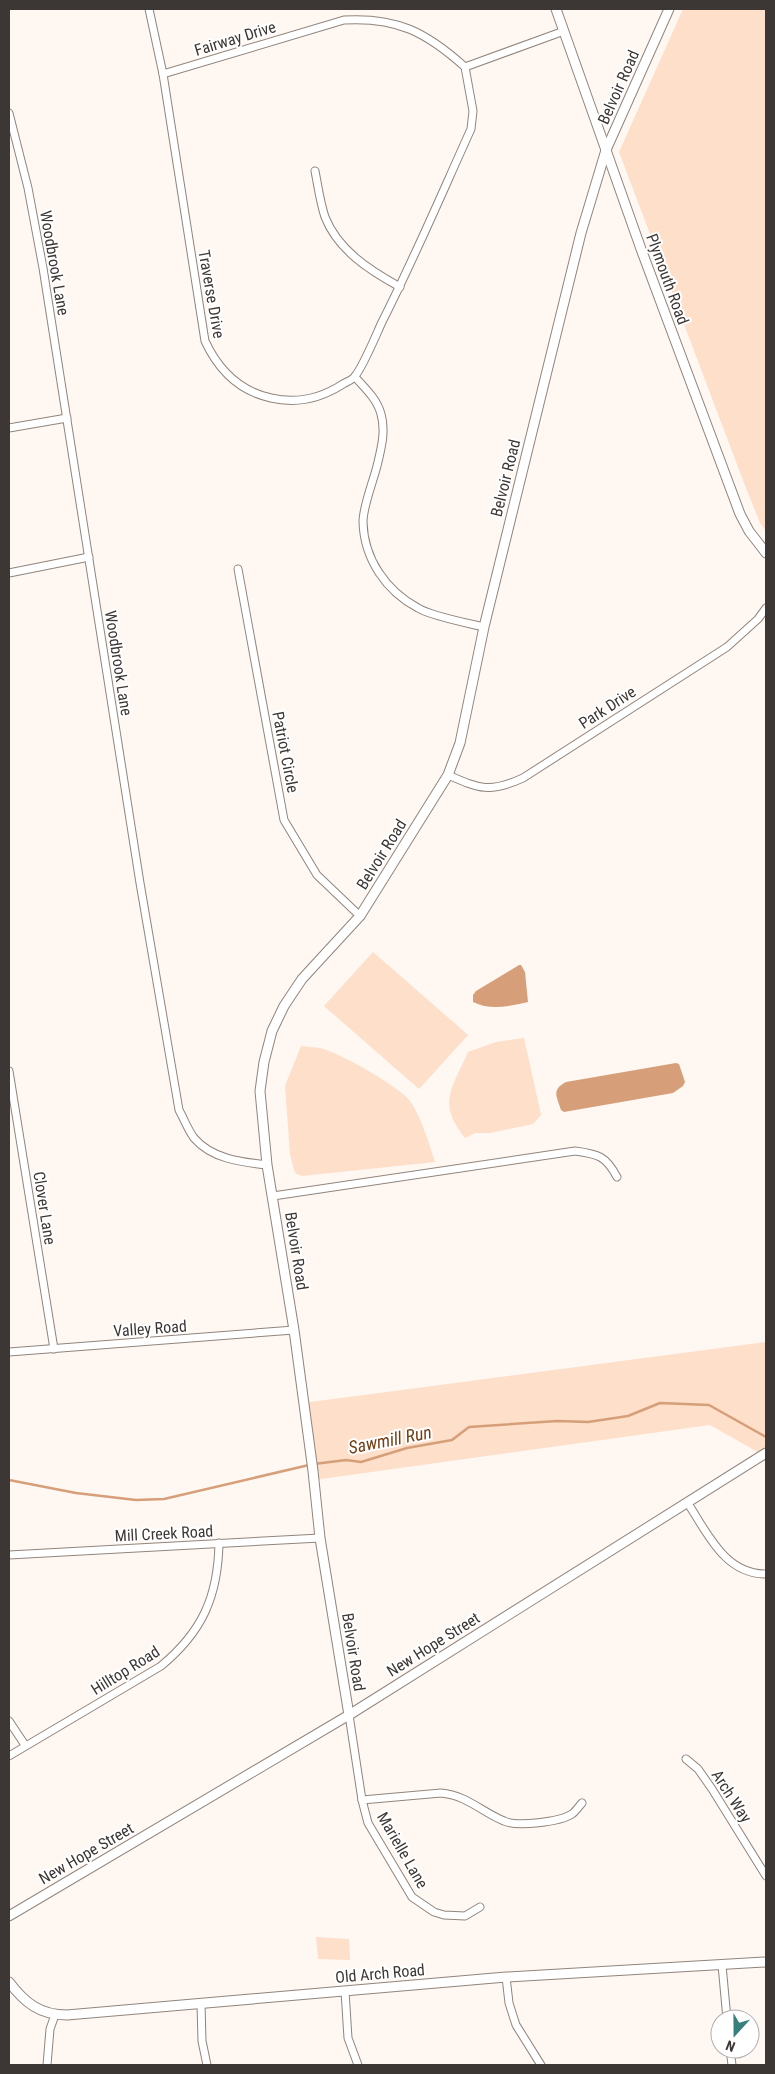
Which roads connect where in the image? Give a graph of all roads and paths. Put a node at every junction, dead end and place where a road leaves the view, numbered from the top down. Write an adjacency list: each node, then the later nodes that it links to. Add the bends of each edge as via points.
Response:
1 (149, 9): 6 (street, Traverse Drive)
2 (556, 9): 4 (street, Plymouth Road)
3 (669, 9): 8 (street, Belvoir Road)
4 (564, 31): 5 (street); 8 (street, Plymouth Road)
5 (465, 68): 6 (street, Fairway Drive, via 436,43 410,28 368,18 344,20); 10 (street, via 473,111 470,129)
6 (163, 74): 11 (street, Traverse Drive, via 205,341 211,355 224,372 243,387 280,400 313,399)
7 (9, 113): 12 (street, Woodbrook Lane, via 28,188)
8 (606, 150): 14 (street, Plymouth Road, via 740,514); 19 (street, Belvoir Road, via 581,233)
9 (315, 171): 10 (street, via 330,229 365,266)
10 (400, 287): 11 (street)
11 (355, 377): 19 (street, via 375,400 384,428 363,520 365,538 379,576 419,609)
12 (67, 418): 13 (street); 15 (street, Woodbrook Lane)
13 (9, 428)
14 (766, 553)
15 (89, 557): 17 (street); 23 (street, Woodbrook Lane, via 179,1110 193,1136 205,1148 235,1161)
16 (238, 569): 21 (street, Patriot Circle, via 284,820 317,875)
17 (9, 573)
18 (766, 608): 20 (street, Park Drive, via 727,647 523,778 506,786 490,788 471,785)
19 (484, 627): 20 (street, Belvoir Road, via 460,744)
20 (448, 775): 21 (street, Belvoir Road)
21 (360, 916): 23 (street, Belvoir Road, via 302,979 272,1031 260,1090)
22 (9, 1071): 27 (street, Clover Lane)
23 (266, 1164): 25 (street, Belvoir Road)
24 (617, 1177): 25 (street, via 610,1164 600,1156 575,1151)
25 (273, 1196): 26 (street, Belvoir Road)
26 (294, 1330): 27 (street, Valley Road); 31 (street, Belvoir Road)
27 (54, 1349): 28 (street, Valley Road)
28 (9, 1352)
29 (766, 1453): 30 (street, New Hope Street)
30 (687, 1502): 34 (street, via 727,1559 750,1573); 35 (street, New Hope Street)
31 (320, 1538): 32 (street, Mill Creek Road); 35 (street, Belvoir Road)
32 (219, 1544): 33 (street, Mill Creek Road); 37 (street, Hilltop Road, via 218,1569 206,1609 196,1630 178,1651 161,1666)
33 (9, 1555)
34 (766, 1574)
35 (349, 1715): 40 (street, Marielle Lane); 44 (street, New Hope Street)
36 (9, 1720): 37 (street)
37 (25, 1746): 38 (street, Hilltop Road)
38 (9, 1756)
39 (686, 1759): 42 (street, Arch Way, via 698,1769 712,1789)
40 (362, 1800): 41 (street, via 454,1794 506,1822 523,1824 571,1814); 43 (street, Marielle Lane, via 368,1823 412,1897 444,1915 465,1916)
41 (582, 1803)
42 (766, 1876)
43 (480, 1907)
44 (9, 1916)
45 (766, 1962): 46 (street, Old Arch Road)
46 (722, 1966): 47 (street, Old Arch Road); 51 (street)
47 (506, 1977): 49 (street, Old Arch Road); 56 (street, via 516,2025)
48 (9, 1982): 52 (street, Old Arch Road, via 29,2005)
49 (345, 1991): 50 (street, Old Arch Road); 55 (street, via 348,2038)
50 (201, 2004): 52 (street, Old Arch Road); 54 (street, via 202,2041)
51 (726, 2009)
52 (55, 2015): 53 (street, via 50,2029)
53 (47, 2065)
54 (207, 2065)
55 (358, 2065)
56 (541, 2065)

